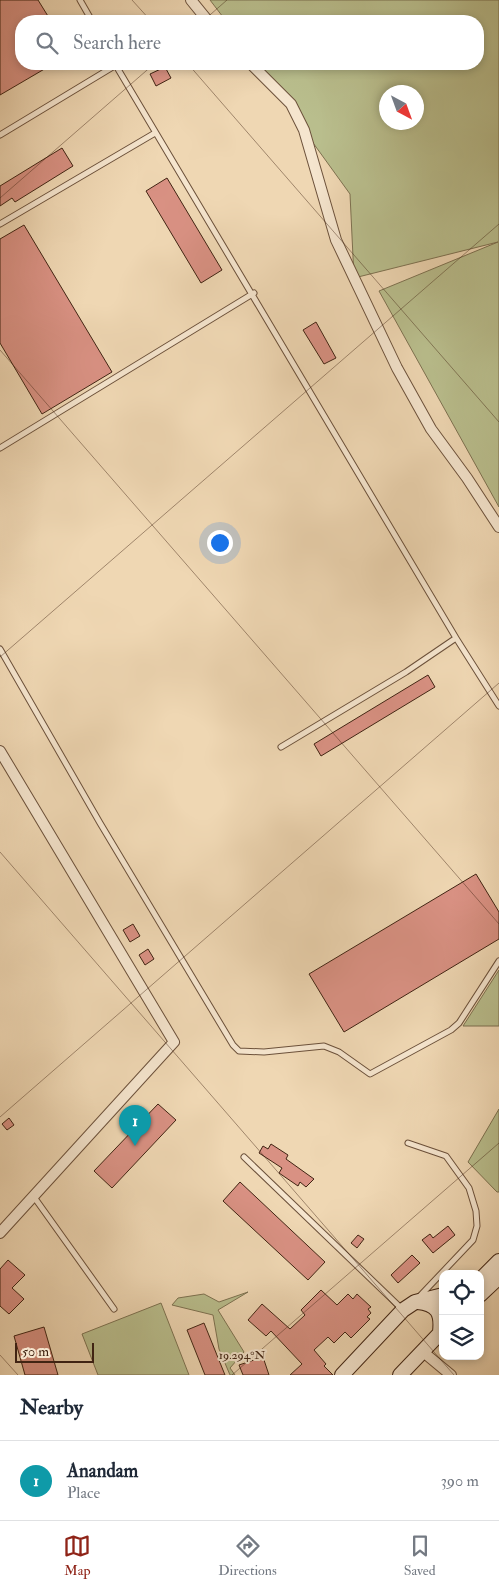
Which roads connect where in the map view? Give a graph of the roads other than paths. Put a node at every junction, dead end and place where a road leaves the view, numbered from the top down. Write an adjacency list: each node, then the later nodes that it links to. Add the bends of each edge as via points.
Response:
1 (80, 0): 3 (lane)
2 (191, 0): 4 (street)
3 (89, 15)
4 (203, 15)
5 (106, 70): 9 (lane)
6 (119, 70): 8 (lane)
7 (257, 70): 13 (street, via 291,104 304,130 336,240 397,368 431,430)
8 (154, 133): 10 (lane); 11 (lane)
9 (0, 135)
10 (0, 224)
11 (254, 293): 12 (lane); 14 (lane)
12 (0, 448)
13 (499, 527)
14 (456, 638): 16 (lane); 17 (lane)
15 (0, 649): 19 (lane, via 100,823 239,1051 324,1046 339,1052 370,1074 459,1023)
16 (499, 706)
17 (281, 747)
18 (0, 751): 22 (street, via 174,1042)
19 (499, 961)
20 (408, 1143): 29 (lane, via 446,1156 469,1188 477,1226 473,1240)
21 (244, 1157): 29 (lane)
22 (34, 1197): 23 (street); 30 (lane)
23 (0, 1233)
24 (499, 1261): 25 (main road)
25 (484, 1276)
26 (499, 1277): 27 (main road)
27 (484, 1291)
28 (439, 1296): 29 (main road)
29 (409, 1306): 31 (main road, via 433,1305); 34 (main road)
30 (114, 1309)
31 (440, 1315)
32 (439, 1333): 33 (main road)
33 (422, 1352): 35 (main road); 36 (street)
34 (342, 1375)
35 (400, 1375)
36 (451, 1375)

